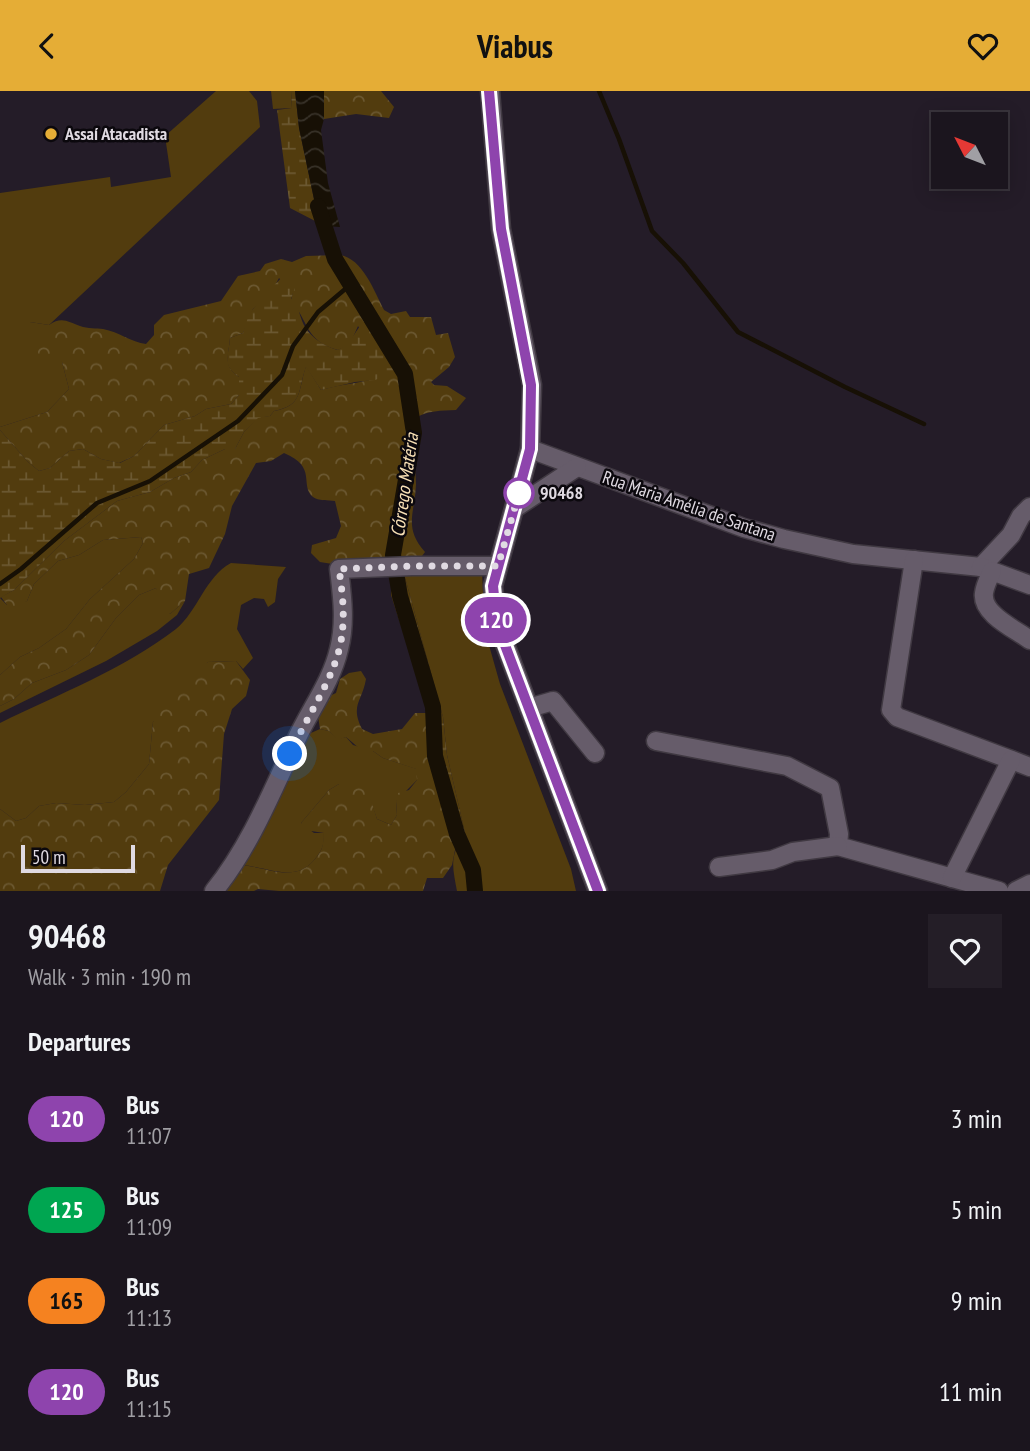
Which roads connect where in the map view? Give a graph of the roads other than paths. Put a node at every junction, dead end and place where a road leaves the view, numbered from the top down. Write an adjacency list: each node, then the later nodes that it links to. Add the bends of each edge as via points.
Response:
1 (489, 91): 2 (street, via 501,229 531,385)
2 (530, 449): 3 (street, Rua Maria Amélia de Santana); 5 (street)
3 (577, 467): 5 (street); 6 (street, Rua Maria Amélia de Santana, via 744,528 853,554)
4 (1030, 506): 8 (street)
5 (514, 508): 7 (street)
6 (914, 560): 8 (street, Rua Maria Amélia de Santana); 14 (street, via 891,710 897,717)
7 (498, 566): 11 (street, via 493,586 497,624); 20 (street, via 339,569 342,634 335,660 259,821)
8 (986, 569): 9 (street, Rua Maria Amélia de Santana); 10 (street, via 984,601 990,612)
9 (1030, 585)
10 (1030, 640)
11 (529, 708): 13 (street, via 553,701); 21 (street)
12 (656, 741): 16 (street, via 787,766 830,788)
13 (595, 753)
14 (1011, 760): 15 (street); 18 (street)
15 (1030, 767)
16 (838, 846): 17 (street); 18 (street)
17 (719, 866)
18 (952, 878): 22 (street)
19 (1030, 884): 23 (street)
20 (214, 891)
21 (598, 891)
22 (999, 891)
23 (1016, 891)

